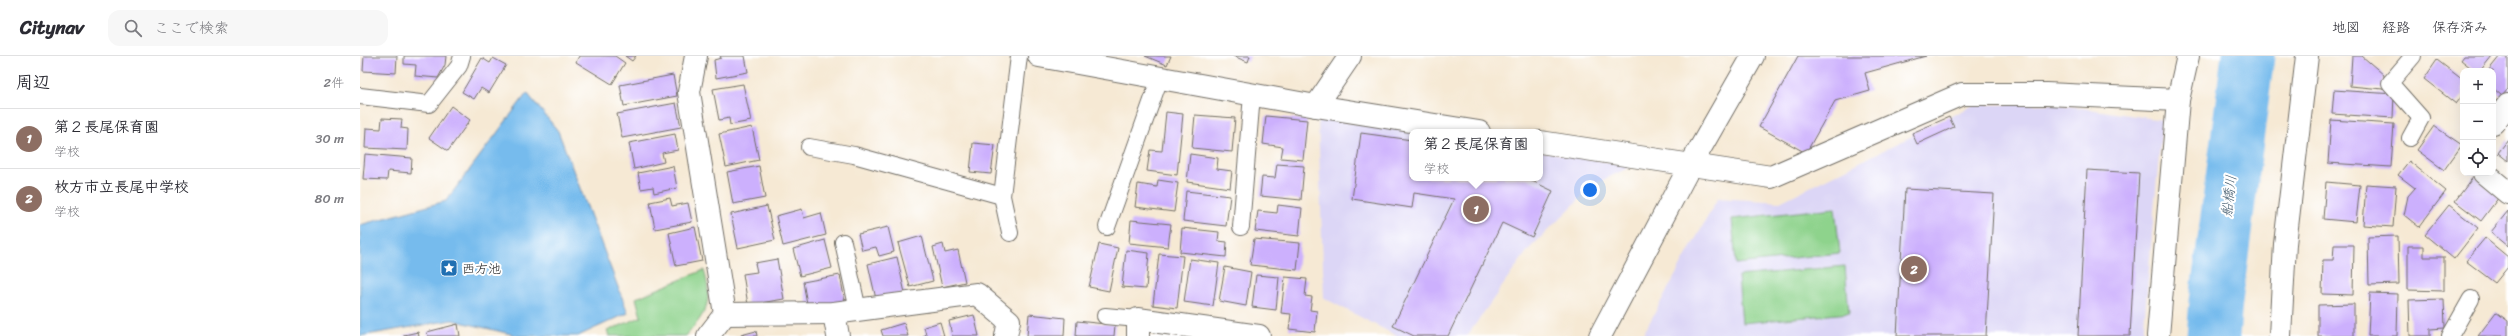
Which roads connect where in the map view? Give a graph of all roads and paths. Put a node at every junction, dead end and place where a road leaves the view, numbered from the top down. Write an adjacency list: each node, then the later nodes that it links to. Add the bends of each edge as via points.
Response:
1 (462, 56): 13 (lane, via 459,66 429,104)
2 (696, 56): 32 (street, via 689,92)
3 (1020, 56): 25 (lane)
4 (1039, 56): 10 (street)
5 (1350, 56): 16 (street)
6 (1753, 56): 22 (street)
7 (2188, 56): 14 (street)
8 (2306, 56): 42 (street, via 2285,244)
9 (2413, 56): 19 (lane, via 2390,83 2421,118)
10 (1112, 62): 11 (street)
11 (1160, 78): 12 (street); 26 (lane)
12 (1252, 95): 16 (street); 27 (lane)
13 (360, 96)
14 (2178, 100): 22 (street, via 2046,94 1962,94 1771,177); 41 (street)
15 (2508, 105): 17 (street)
16 (1316, 106): 18 (street)
17 (2496, 119)
18 (1460, 129)
19 (2410, 138)
20 (1543, 142): 22 (street)
21 (809, 147): 25 (lane, via 854,154)
22 (1690, 166): 40 (street)
23 (2488, 176): 24 (street)
24 (2508, 193)
25 (1002, 196): 28 (lane)
26 (1107, 227)
27 (1241, 227)
28 (1010, 233)
29 (843, 242): 31 (lane)
30 (2471, 299): 43 (lane)
31 (858, 310): 33 (street); 38 (street, via 977,294 1009,321)
32 (725, 314): 33 (street); 36 (street)
33 (834, 314): 37 (street)
34 (1105, 316): 35 (lane)
35 (1138, 328): 39 (street)
36 (708, 336)
37 (838, 336)
38 (1006, 336)
39 (1259, 336)
40 (1600, 336)
41 (2158, 336)
42 (2280, 336)
43 (2450, 336)

